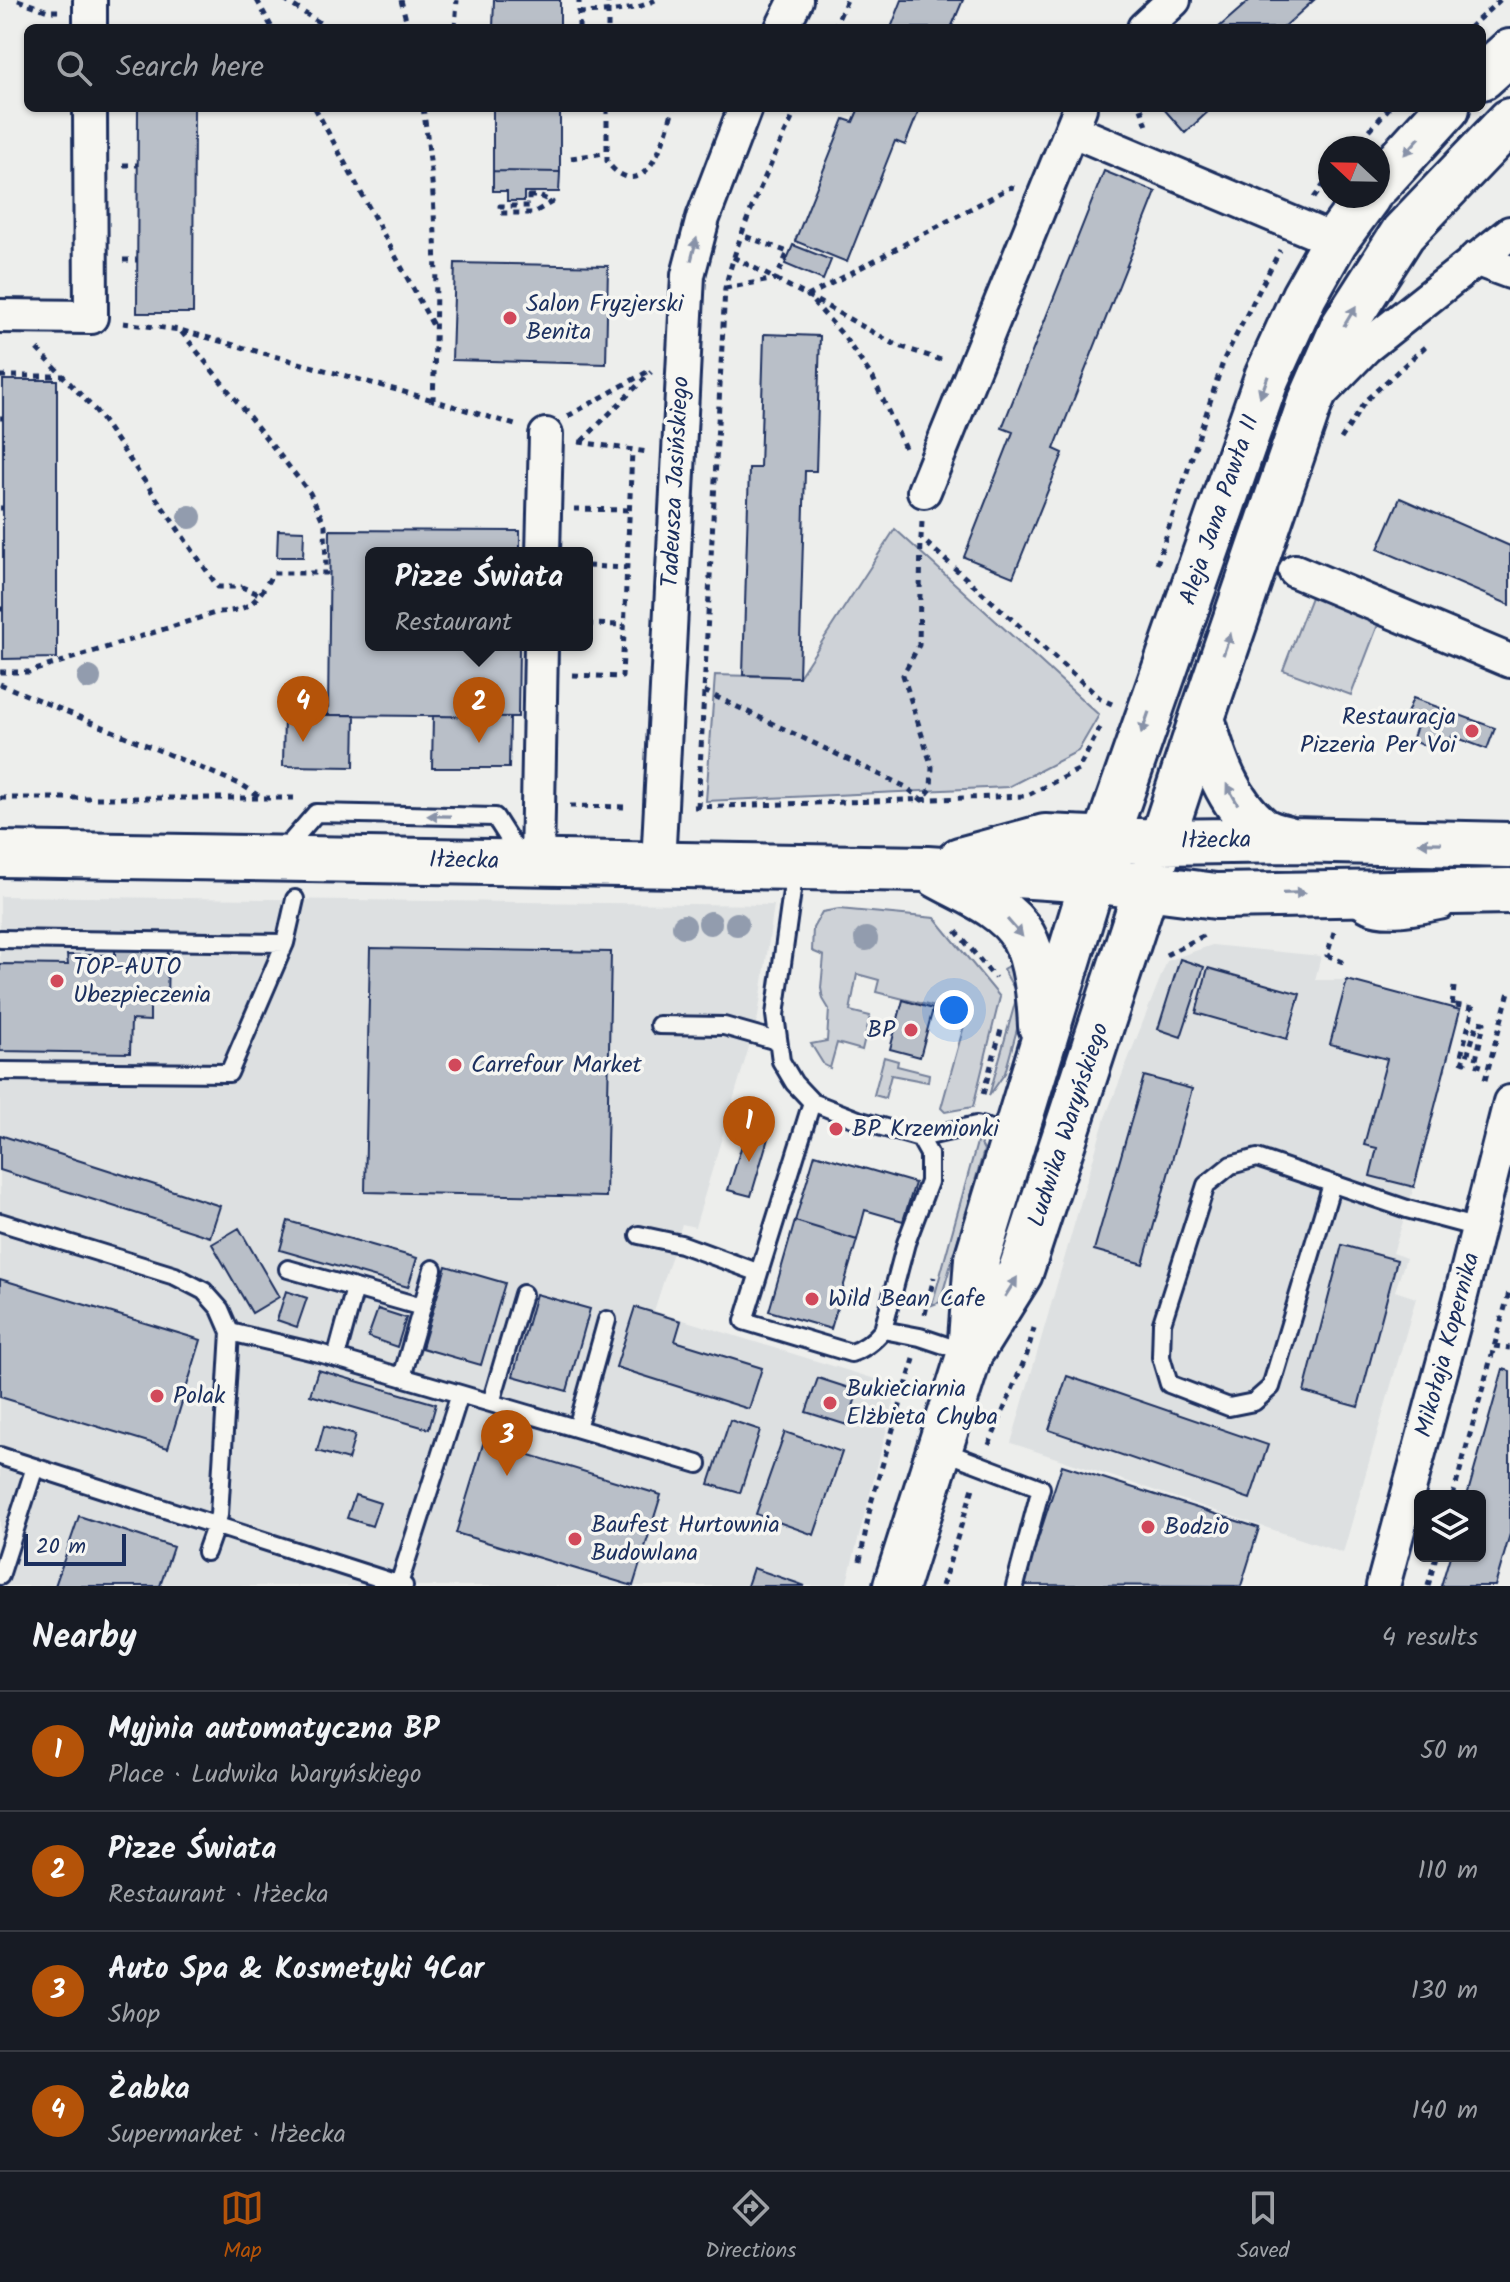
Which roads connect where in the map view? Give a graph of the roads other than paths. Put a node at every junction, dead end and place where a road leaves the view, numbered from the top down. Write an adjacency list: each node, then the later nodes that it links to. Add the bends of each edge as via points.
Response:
1 (796, 0): 3 (street)
2 (1174, 0): 4 (street)
3 (784, 24)
4 (1148, 24)
5 (1510, 52): 6 (main road)
6 (1486, 73)
7 (90, 112): 18 (street, via 91,317)
8 (743, 112): 33 (street, Tadeusza Jasińskiego, one-way to 8, via 684,311 695,243)
9 (1443, 112): 12 (main road, one-way to 12)
10 (1075, 119): 15 (street); 21 (street)
11 (1510, 121): 19 (main road, Aleja Jana Pawła II, one-way to 11, via 1343,327 1403,233)
12 (1390, 171)
13 (1359, 208): 15 (main road, Aleja Jana Pawła II)
14 (1510, 233): 16 (street)
15 (1335, 241): 31 (main road, Aleja Jana Pawła II, one-way to 31, via 1267,377)
16 (1475, 259): 17 (street); 19 (street, via 1366,347)
17 (1510, 272)
18 (0, 316)
19 (1309, 405): 26 (main road, Aleja Jana Pawła II, one-way to 19)
20 (546, 435): 22 (street)
21 (924, 491)
22 (543, 547)
23 (1295, 571): 25 (street)
24 (541, 660): 32 (street, via 538,806)
25 (1510, 661)
26 (1202, 718): 27 (main road, one-way to 26, via 1263,830 1234,800); 28 (main road, Aleja Jana Pawła II)
27 (1291, 840): 28 (main road, Iłżecka); 29 (main road, Iłżecka, one-way to 27)
28 (1161, 842): 31 (main road, Iłżecka); 36 (main road, Ludwika Waryńskiego)
29 (1509, 842)
30 (0, 854): 32 (main road, Iłżecka)
31 (1099, 860): 35 (main road, Iłżecka); 36 (main road, Iłżecka); 43 (main road, Ludwika Waryńskiego)
32 (530, 863): 33 (main road, Iłżecka)
33 (658, 865): 34 (main road, Iłżecka)
34 (795, 867): 35 (main road, Iłżecka); 42 (lane, via 775,1015)
35 (927, 869): 43 (main road, Ludwika Waryńskiego, one-way to 43, via 989,904 1023,936 1040,990)
36 (1147, 886): 37 (main road, Iłżecka, one-way to 37, via 1341,911); 62 (main road, Ludwika Waryńskiego, one-way to 36, via 1020,1273)
37 (1489, 892)
38 (295, 899): 40 (lane)
39 (0, 939): 40 (lane)
40 (285, 943): 44 (lane, via 229,1073)
41 (659, 1025): 42 (lane, via 724,1026)
42 (777, 1041): 45 (lane, via 787,1072)
43 (1042, 1045): 47 (main road, Ludwika Waryńskiego)
44 (0, 1071)
45 (812, 1102): 48 (lane); 55 (lane)
46 (1510, 1102): 51 (street, Mikołaja Kopernika)
47 (995, 1130): 48 (lane); 62 (main road, Ludwika Waryńskiego)
48 (920, 1138): 60 (lane, via 929,1154 929,1182)
49 (1332, 1184): 49 (lane, via 1257,1158 1231,1165 1206,1185 1162,1323 1161,1357 1169,1384 1229,1407 1254,1402 1271,1387); 51 (lane)
50 (0, 1222): 61 (lane, via 175,1276 204,1291)
51 (1478, 1228): 79 (street, Mikołaja Kopernika)
52 (639, 1235): 55 (lane)
53 (288, 1269): 56 (lane)
54 (433, 1269): 58 (lane)
55 (757, 1272): 60 (lane, via 744,1321 851,1353)
56 (355, 1288): 58 (lane); 63 (lane)
57 (523, 1294): 66 (lane)
58 (422, 1307): 64 (lane)
59 (607, 1320): 67 (lane)
60 (883, 1330): 62 (lane)
61 (230, 1332): 63 (lane); 72 (lane)
62 (970, 1353): 68 (main road, Ludwika Waryńskiego)
63 (336, 1358): 64 (lane)
64 (402, 1377): 65 (lane)
65 (460, 1394): 66 (lane); 77 (lane)
66 (491, 1403): 67 (lane)
67 (577, 1428): 70 (lane)
68 (940, 1449): 75 (main road, Ludwika Waryńskiego); 78 (lane, via 1041,1488)
69 (0, 1456): 71 (lane)
70 (698, 1464)
71 (35, 1467): 72 (lane); 74 (lane)
72 (215, 1525): 73 (lane); 76 (lane)
73 (206, 1552)
74 (0, 1576)
75 (877, 1579)
76 (378, 1582): 77 (lane)
77 (402, 1585)
78 (1015, 1586)
79 (1383, 1586)

